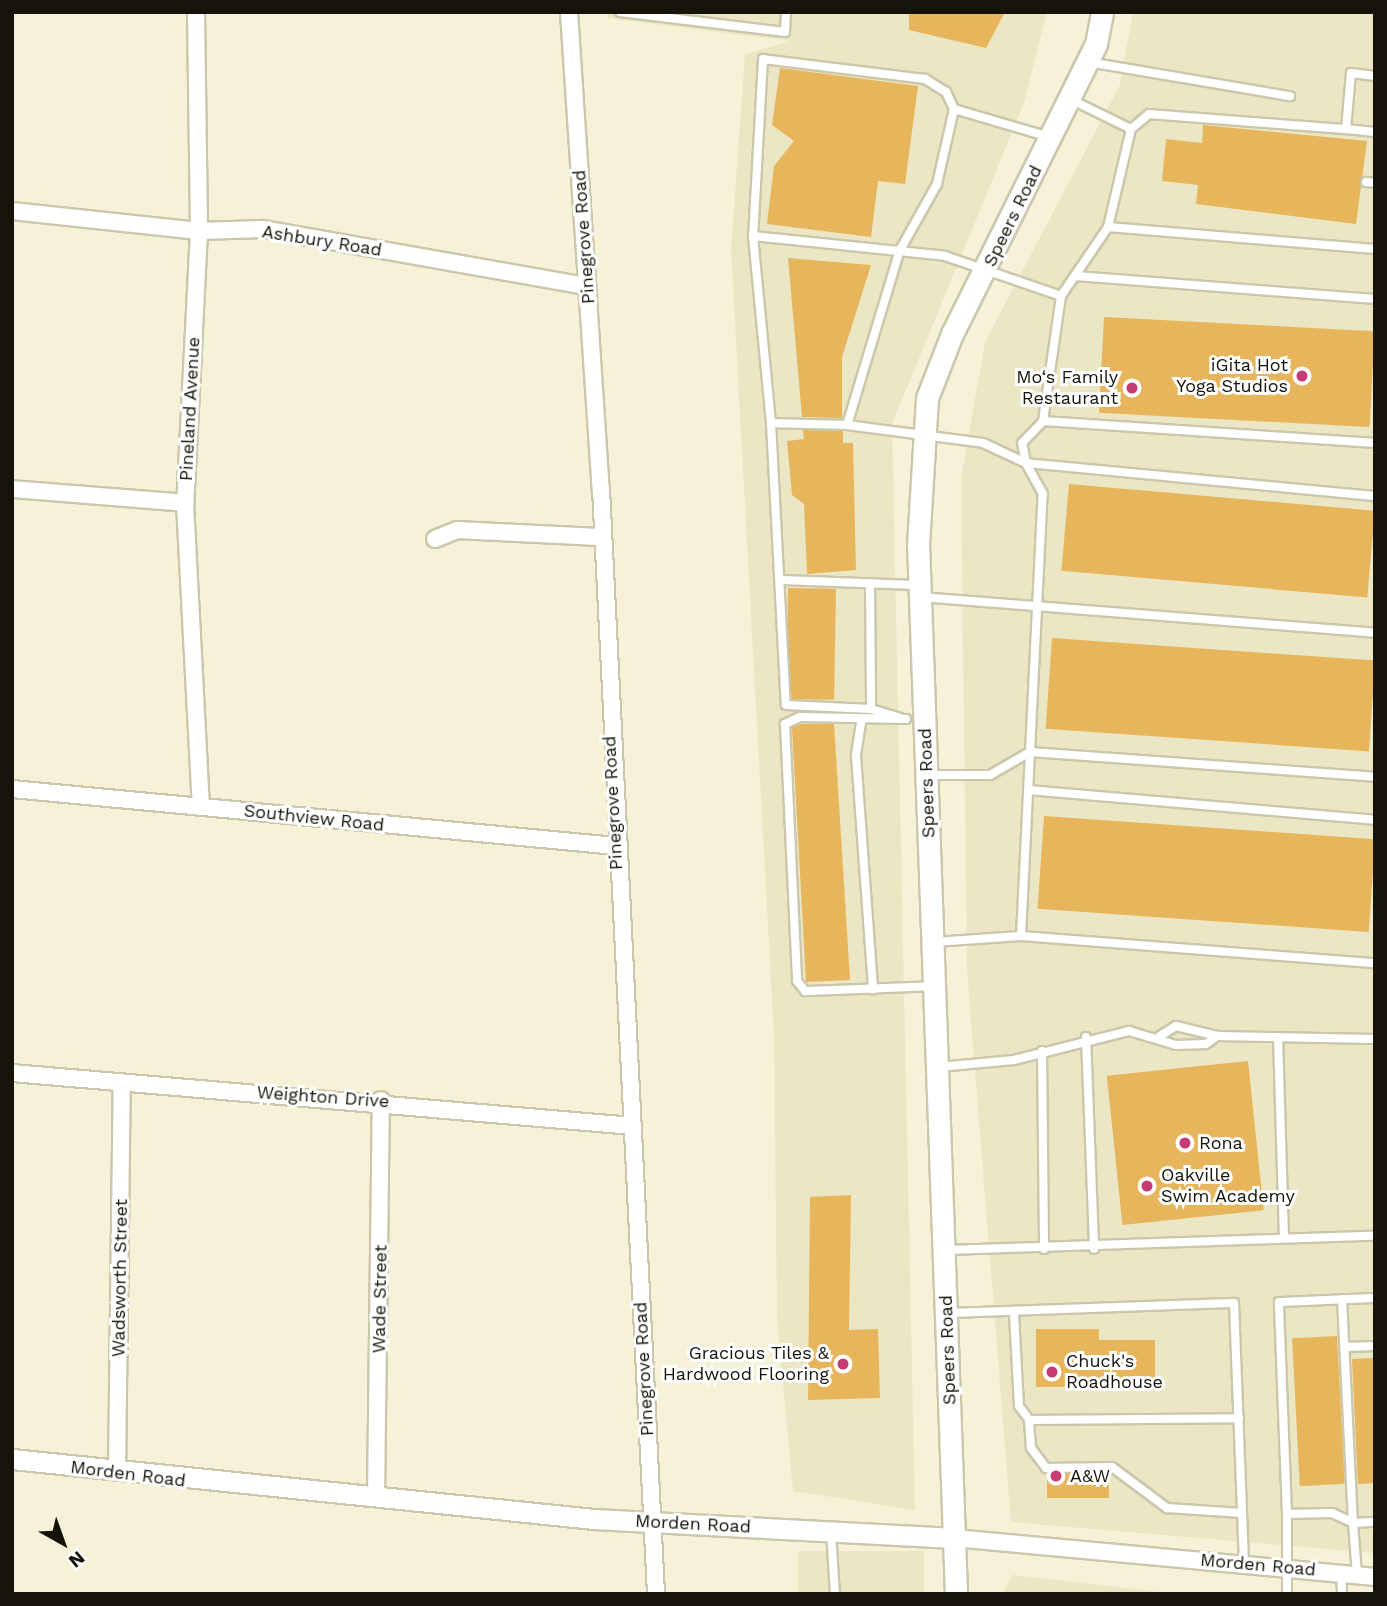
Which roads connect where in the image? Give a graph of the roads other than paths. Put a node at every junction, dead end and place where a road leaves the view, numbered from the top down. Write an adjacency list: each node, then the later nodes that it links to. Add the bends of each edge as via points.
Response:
1 (196, 12): 19 (street, Pineland Avenue)
2 (569, 12): 25 (street, Pinegrove Road)
3 (620, 12): 6 (lane)
4 (786, 12): 7 (lane, via 785,32)
5 (1102, 12): 8 (main road, Speers Road)
6 (644, 13): 7 (lane)
7 (689, 16)
8 (1088, 62): 10 (lane); 11 (main road, Speers Road)
9 (1375, 76): 14 (lane, via 1351,73)
10 (1290, 96)
11 (1070, 99): 13 (lane); 16 (main road, Speers Road)
12 (954, 108): 16 (lane); 20 (lane, via 946,92 925,79 763,59); 22 (lane, via 937,184)
13 (1131, 129): 14 (lane, via 1149,114); 18 (lane)
14 (1346, 129): 15 (lane)
15 (1375, 132)
16 (1052, 137): 23 (main road, Speers Road)
17 (12, 211): 19 (street, Ashbury Road)
18 (1108, 228): 21 (lane); 24 (lane)
19 (199, 231): 25 (street, Ashbury Road, via 263,229); 36 (street, Pineland Avenue)
20 (753, 236): 22 (lane); 29 (lane)
21 (1375, 249)
22 (900, 250): 23 (lane, via 944,256); 30 (lane)
23 (985, 272): 26 (lane); 31 (main road, Speers Road, via 927,398)
24 (1076, 276): 26 (lane); 27 (lane)
25 (587, 286): 37 (street, Pinegrove Road)
26 (1061, 296): 28 (lane)
27 (1375, 299)
28 (1044, 421): 32 (lane); 33 (lane, via 1022,443)
29 (771, 423): 30 (lane); 39 (lane)
30 (847, 425): 31 (lane)
31 (925, 431): 33 (lane, via 983,443); 41 (main road, Speers Road)
32 (1375, 443)
33 (1026, 463): 35 (lane); 42 (lane, via 1043,494)
34 (12, 489): 36 (street)
35 (1375, 496)
36 (185, 503): 52 (street, Pineland Avenue)
37 (599, 537): 38 (street, via 457,530); 54 (street, Pinegrove Road)
38 (435, 540)
39 (780, 580): 40 (lane); 44 (lane, via 786,705)
40 (870, 583): 41 (lane); 44 (lane)
41 (920, 591): 42 (lane); 45 (main road, Speers Road)
42 (1037, 606): 43 (lane); 47 (lane)
43 (1375, 633)
44 (871, 709): 45 (lane)
45 (915, 719): 46 (lane); 48 (main road, Speers Road)
46 (861, 723): 59 (lane, via 856,756); 59 (lane, via 800,717 785,724 796,968 805,990)
47 (1030, 752): 48 (lane, via 990,775); 49 (lane); 51 (lane)
48 (927, 775): 56 (main road, Speers Road)
49 (1375, 777)
50 (12, 789): 52 (street, Southview Road)
51 (1028, 790): 53 (lane); 55 (lane)
52 (201, 806): 54 (street, Southview Road)
53 (1375, 820)
54 (616, 846): 70 (street, Pinegrove Road)
55 (1021, 936): 56 (lane); 57 (lane)
56 (934, 942): 58 (main road, Speers Road)
57 (1375, 963)
58 (936, 986): 59 (lane); 66 (main road, Speers Road)
59 (873, 989)
60 (1160, 1036): 61 (lane, via 1176,1026); 61 (lane, via 1176,1045 1206,1044); 62 (lane, via 1129,1031)
61 (1217, 1036): 63 (lane)
62 (1086, 1037): 65 (lane); 74 (lane)
63 (1278, 1037): 64 (lane); 71 (lane)
64 (1375, 1039)
65 (1042, 1051): 66 (lane); 73 (lane)
66 (938, 1067): 75 (main road, Speers Road)
67 (12, 1073): 68 (street, Weighton Drive)
68 (122, 1084): 69 (street, Weighton Drive); 85 (street, Wadsworth Street)
69 (382, 1100): 70 (street, Weighton Drive); 86 (street, Wade Street)
70 (633, 1126): 89 (street, Pinegrove Road)
71 (1284, 1236): 72 (lane); 74 (lane)
72 (1375, 1236)
73 (1044, 1249): 74 (lane); 75 (lane)
74 (1094, 1249)
75 (944, 1250): 78 (main road, Speers Road)
76 (1375, 1298): 77 (lane)
77 (1342, 1299): 81 (lane); 88 (lane, via 1279,1302)
78 (947, 1313): 79 (lane); 93 (main road, Speers Road)
79 (1014, 1314): 82 (lane, via 1030,1308 1234,1303); 83 (lane, via 1019,1406)
80 (1375, 1346): 81 (lane)
81 (1345, 1347): 91 (lane)
82 (1239, 1418): 83 (lane); 87 (lane)
83 (1029, 1420): 87 (lane, via 1031,1448 1046,1468 1112,1467 1167,1508)
84 (12, 1459): 85 (street, Morden Road)
85 (117, 1472): 86 (street, Morden Road)
86 (376, 1497): 89 (street, Morden Road)
87 (1242, 1513): 94 (lane)
88 (1287, 1514): 91 (lane, via 1332,1513); 95 (lane)
89 (653, 1521): 92 (street, Morden Road); 98 (street, Pinegrove Road)
90 (1375, 1522): 91 (lane)
91 (1353, 1523): 96 (lane)
92 (831, 1531): 93 (street, Morden Road); 99 (lane)
93 (954, 1538): 94 (street, Morden Road); 100 (main road, Speers Road)
94 (1244, 1564): 95 (street, Morden Road)
95 (1286, 1568): 96 (street, Morden Road); 101 (lane)
96 (1349, 1574): 97 (street, Morden Road); 102 (lane)
97 (1375, 1577)
98 (656, 1594)
99 (835, 1594)
100 (956, 1594)
101 (1287, 1594)
102 (1342, 1594)

